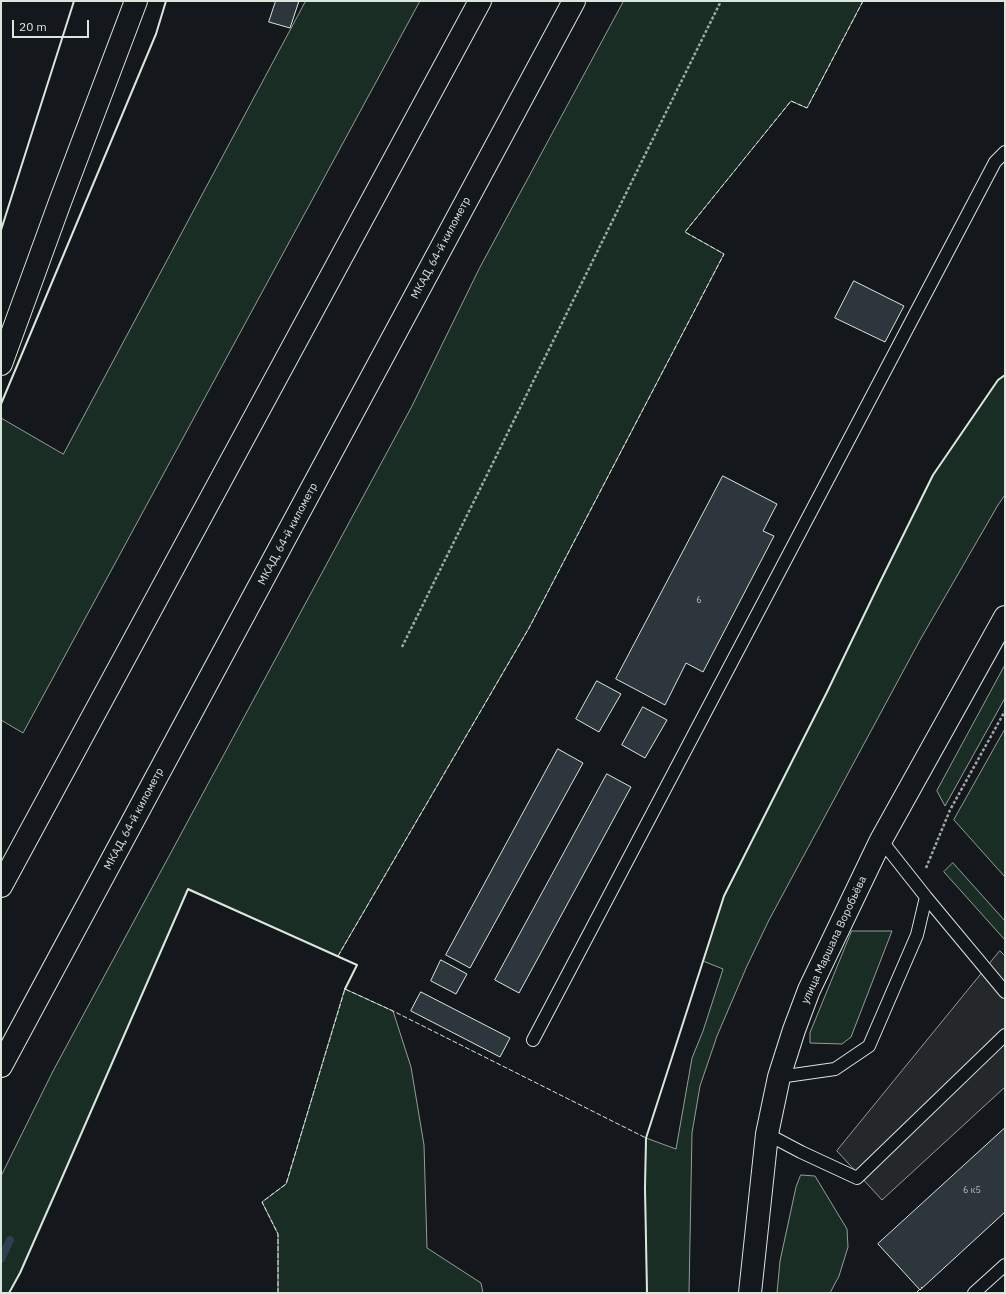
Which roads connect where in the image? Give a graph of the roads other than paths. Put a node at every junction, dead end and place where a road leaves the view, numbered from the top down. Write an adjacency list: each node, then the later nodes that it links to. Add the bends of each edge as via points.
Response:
1 (136, 1): 5 (main road)
2 (480, 1): 8 (main road)
3 (574, 1): 15 (main road, МКАД, 64-й километр)
4 (1005, 152): 14 (lane, via 995,162)
5 (1, 364)
6 (1005, 617): 7 (main road, улица Маршала Воробьёва)
7 (881, 840): 11 (lane); 16 (main road, улица Маршала Воробьёва, via 809,990)
8 (25, 842): 9 (main road); 10 (main road)
9 (1, 865)
10 (1, 886)
11 (926, 897): 12 (lane); 16 (lane, via 916,935 869,1046 835,1069)
12 (1005, 992)
13 (1005, 1035): 17 (lane, via 857,1178)
14 (533, 1040)
15 (1, 1066)
16 (779, 1077): 17 (main road, улица Маршала Воробьёва)
17 (767, 1134): 19 (main road, улица Маршала Воробьёва)
18 (1005, 1264): 20 (lane)
19 (750, 1293)
20 (974, 1293)

